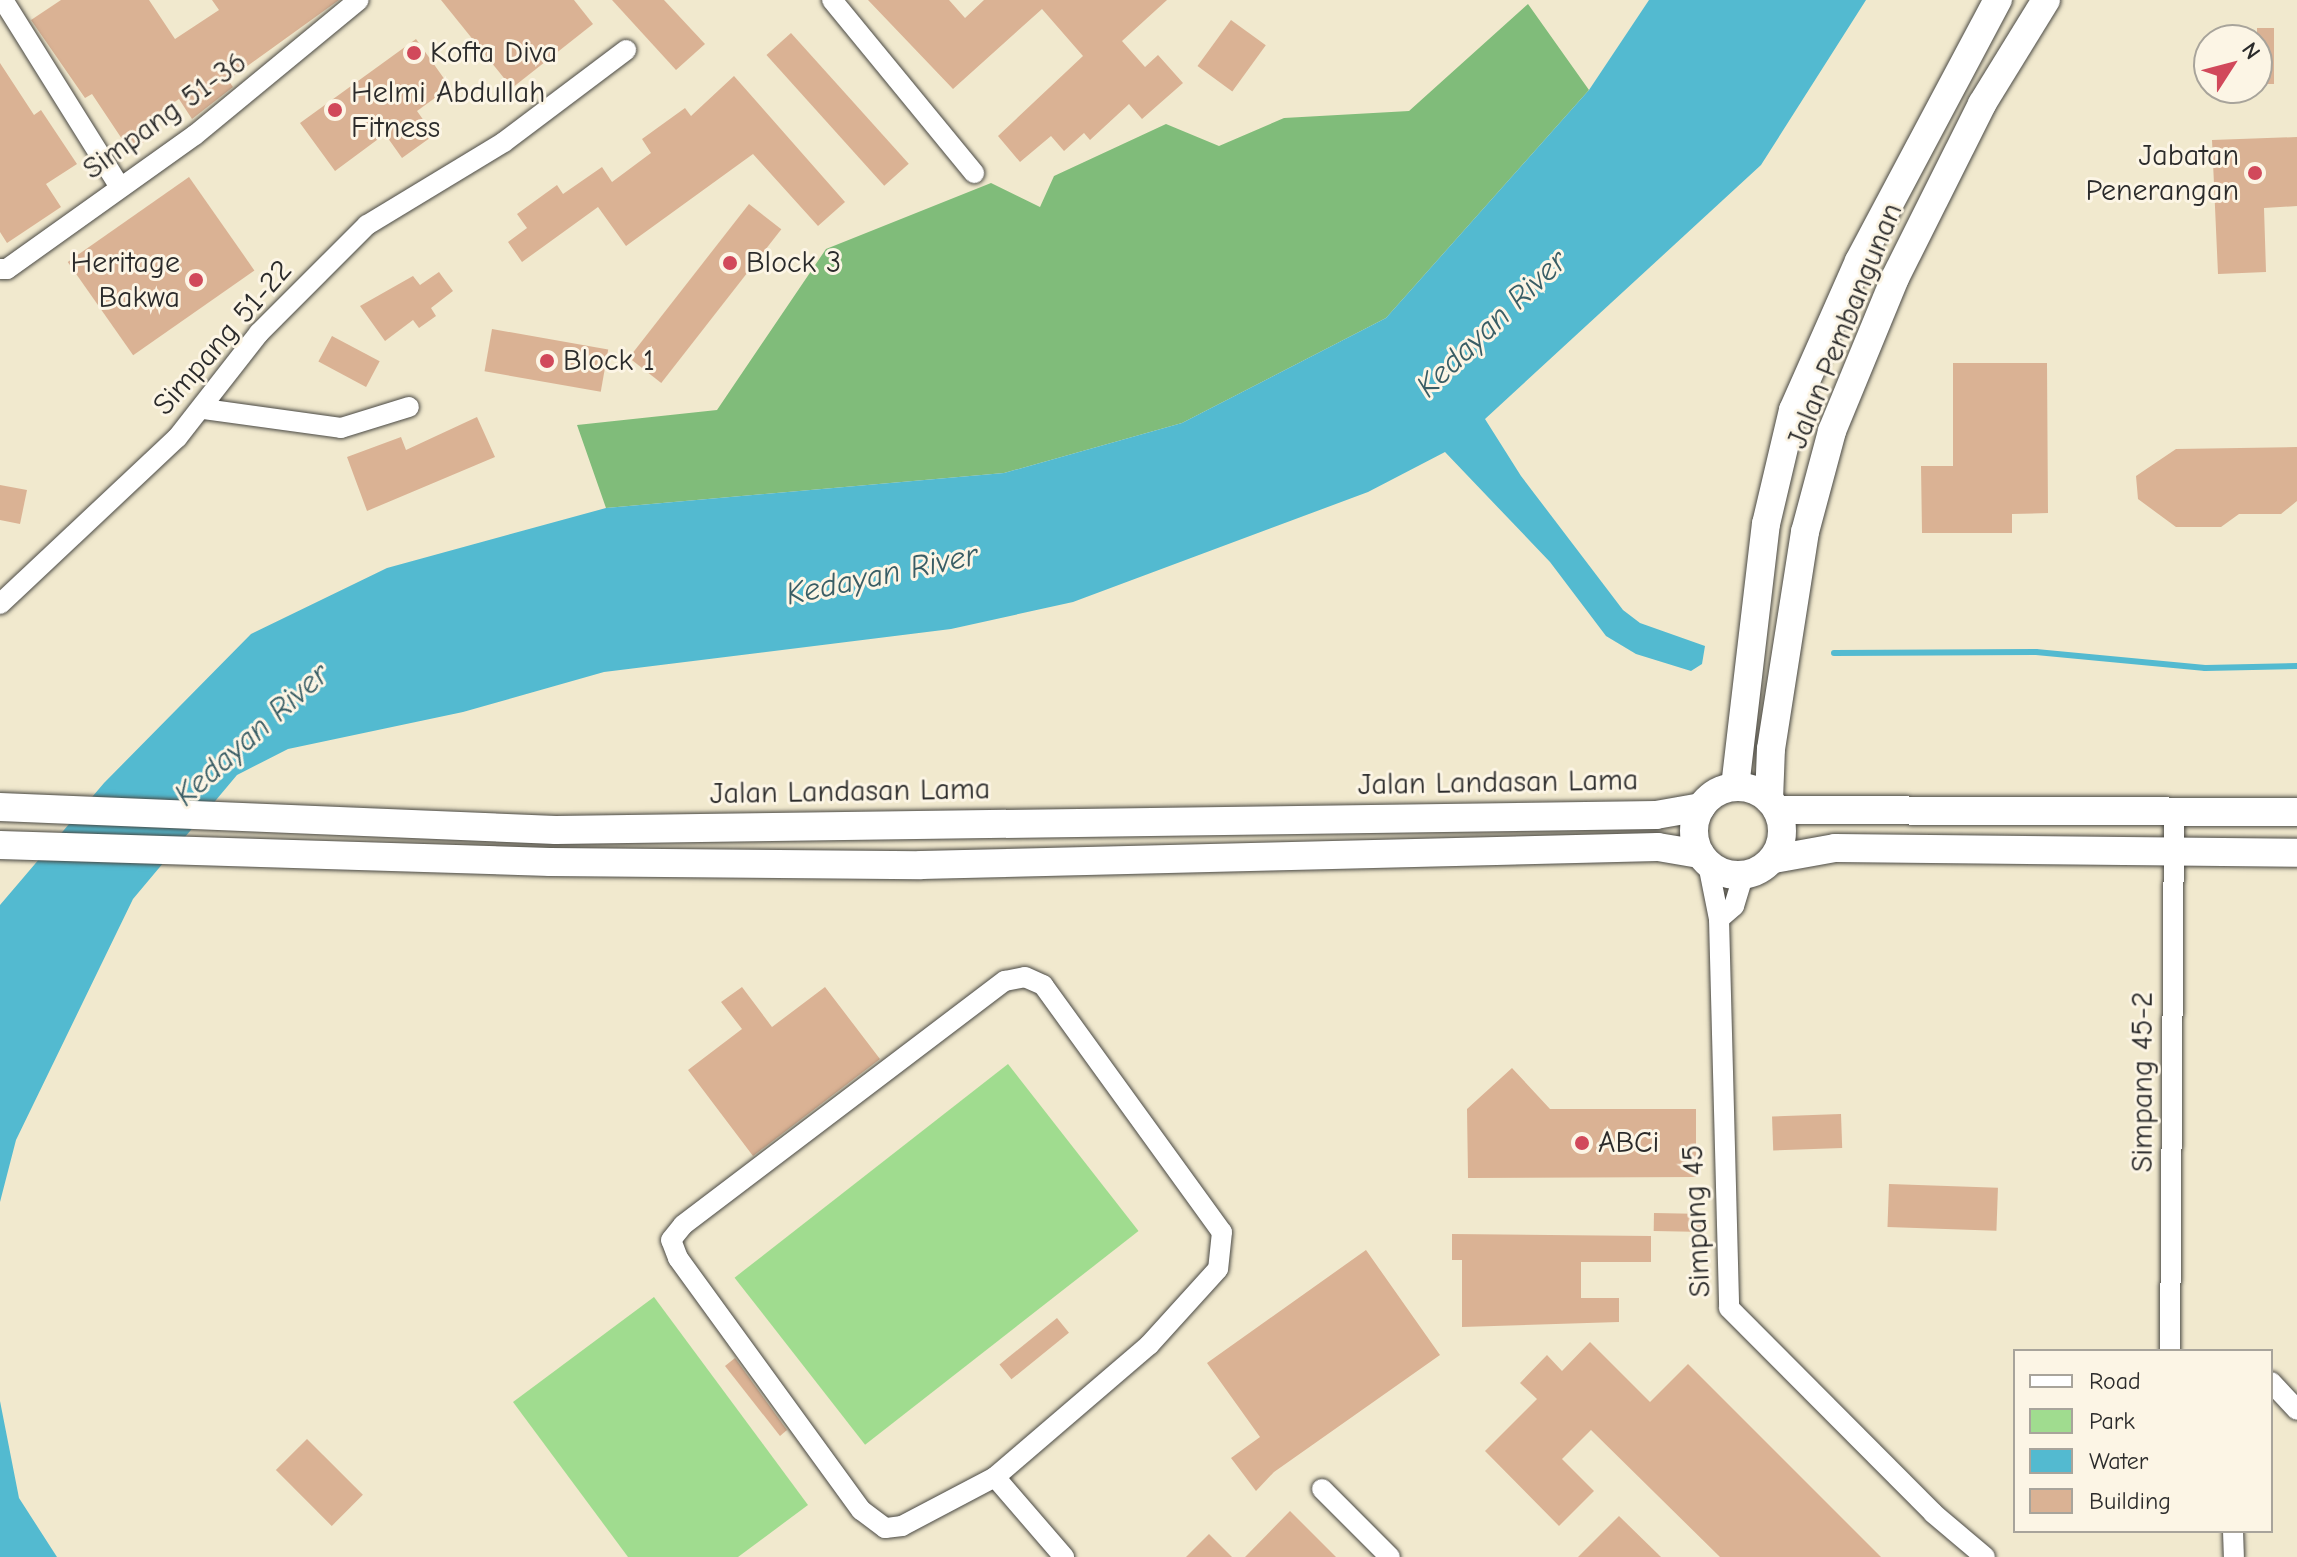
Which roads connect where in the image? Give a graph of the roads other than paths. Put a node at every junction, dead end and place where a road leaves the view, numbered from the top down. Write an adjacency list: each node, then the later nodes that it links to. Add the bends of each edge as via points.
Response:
1 (3, 0): 8 (street)
2 (359, 0): 8 (street, Simpang 51-36, via 264,82)
3 (832, 0): 7 (street)
4 (1998, 0): 13 (main road, Jalan Pembangunan, via 1859,261 1793,410 1766,524)
5 (2046, 0): 14 (main road, Jalan Pembangunan, via 1982,104 1901,265 1832,431 1805,532 1771,749)
6 (626, 50): 11 (street, Simpang 51-22, via 504,142 367,225 259,333)
7 (974, 173)
8 (120, 187): 9 (street, Simpang 51-36)
9 (0, 269)
10 (409, 407): 11 (street, via 341,428)
11 (204, 409): 12 (street, Simpang 51-22)
12 (0, 604)
13 (1735, 787): 14 (main road); 16 (main road, via 1722,790)
14 (1773, 805): 17 (main road); 24 (main road, via 1782,835)
15 (0, 807): 16 (main road, Jalan Landasan Lama, via 556,830 1656,815)
16 (1701, 807): 23 (main road, via 1694,830)
17 (1963, 810): 19 (main road); 22 (main road, via 1993,830 2148,829)
18 (2297, 812): 19 (main road)
19 (2174, 813): 22 (street, Simpang 45-2)
20 (0, 845): 23 (main road, via 550,862 905,865 1658,847)
21 (2297, 853): 22 (main road)
22 (2174, 854): 24 (main road, via 1835,848); 27 (street, Simpang 45-2)
23 (1704, 859): 25 (main road); 26 (street, Simpang 45)
24 (1774, 859): 25 (main road)
25 (1743, 876): 26 (street, via 1734,906)
26 (1719, 919): 35 (street, Simpang 45, via 1729,1308 1933,1513)
27 (2170, 1349)
28 (2273, 1384): 29 (street)
29 (2297, 1410)
30 (995, 1477): 30 (street, via 902,1526 885,1528 861,1510 678,1258 671,1240 683,1225 1005,981 1025,977 1043,985 1222,1232 1218,1269 1149,1345); 33 (street)
31 (1322, 1489): 34 (street)
32 (2233, 1533): 36 (street)
33 (1064, 1557)
34 (1390, 1557)
35 (1985, 1557)
36 (2234, 1557)

